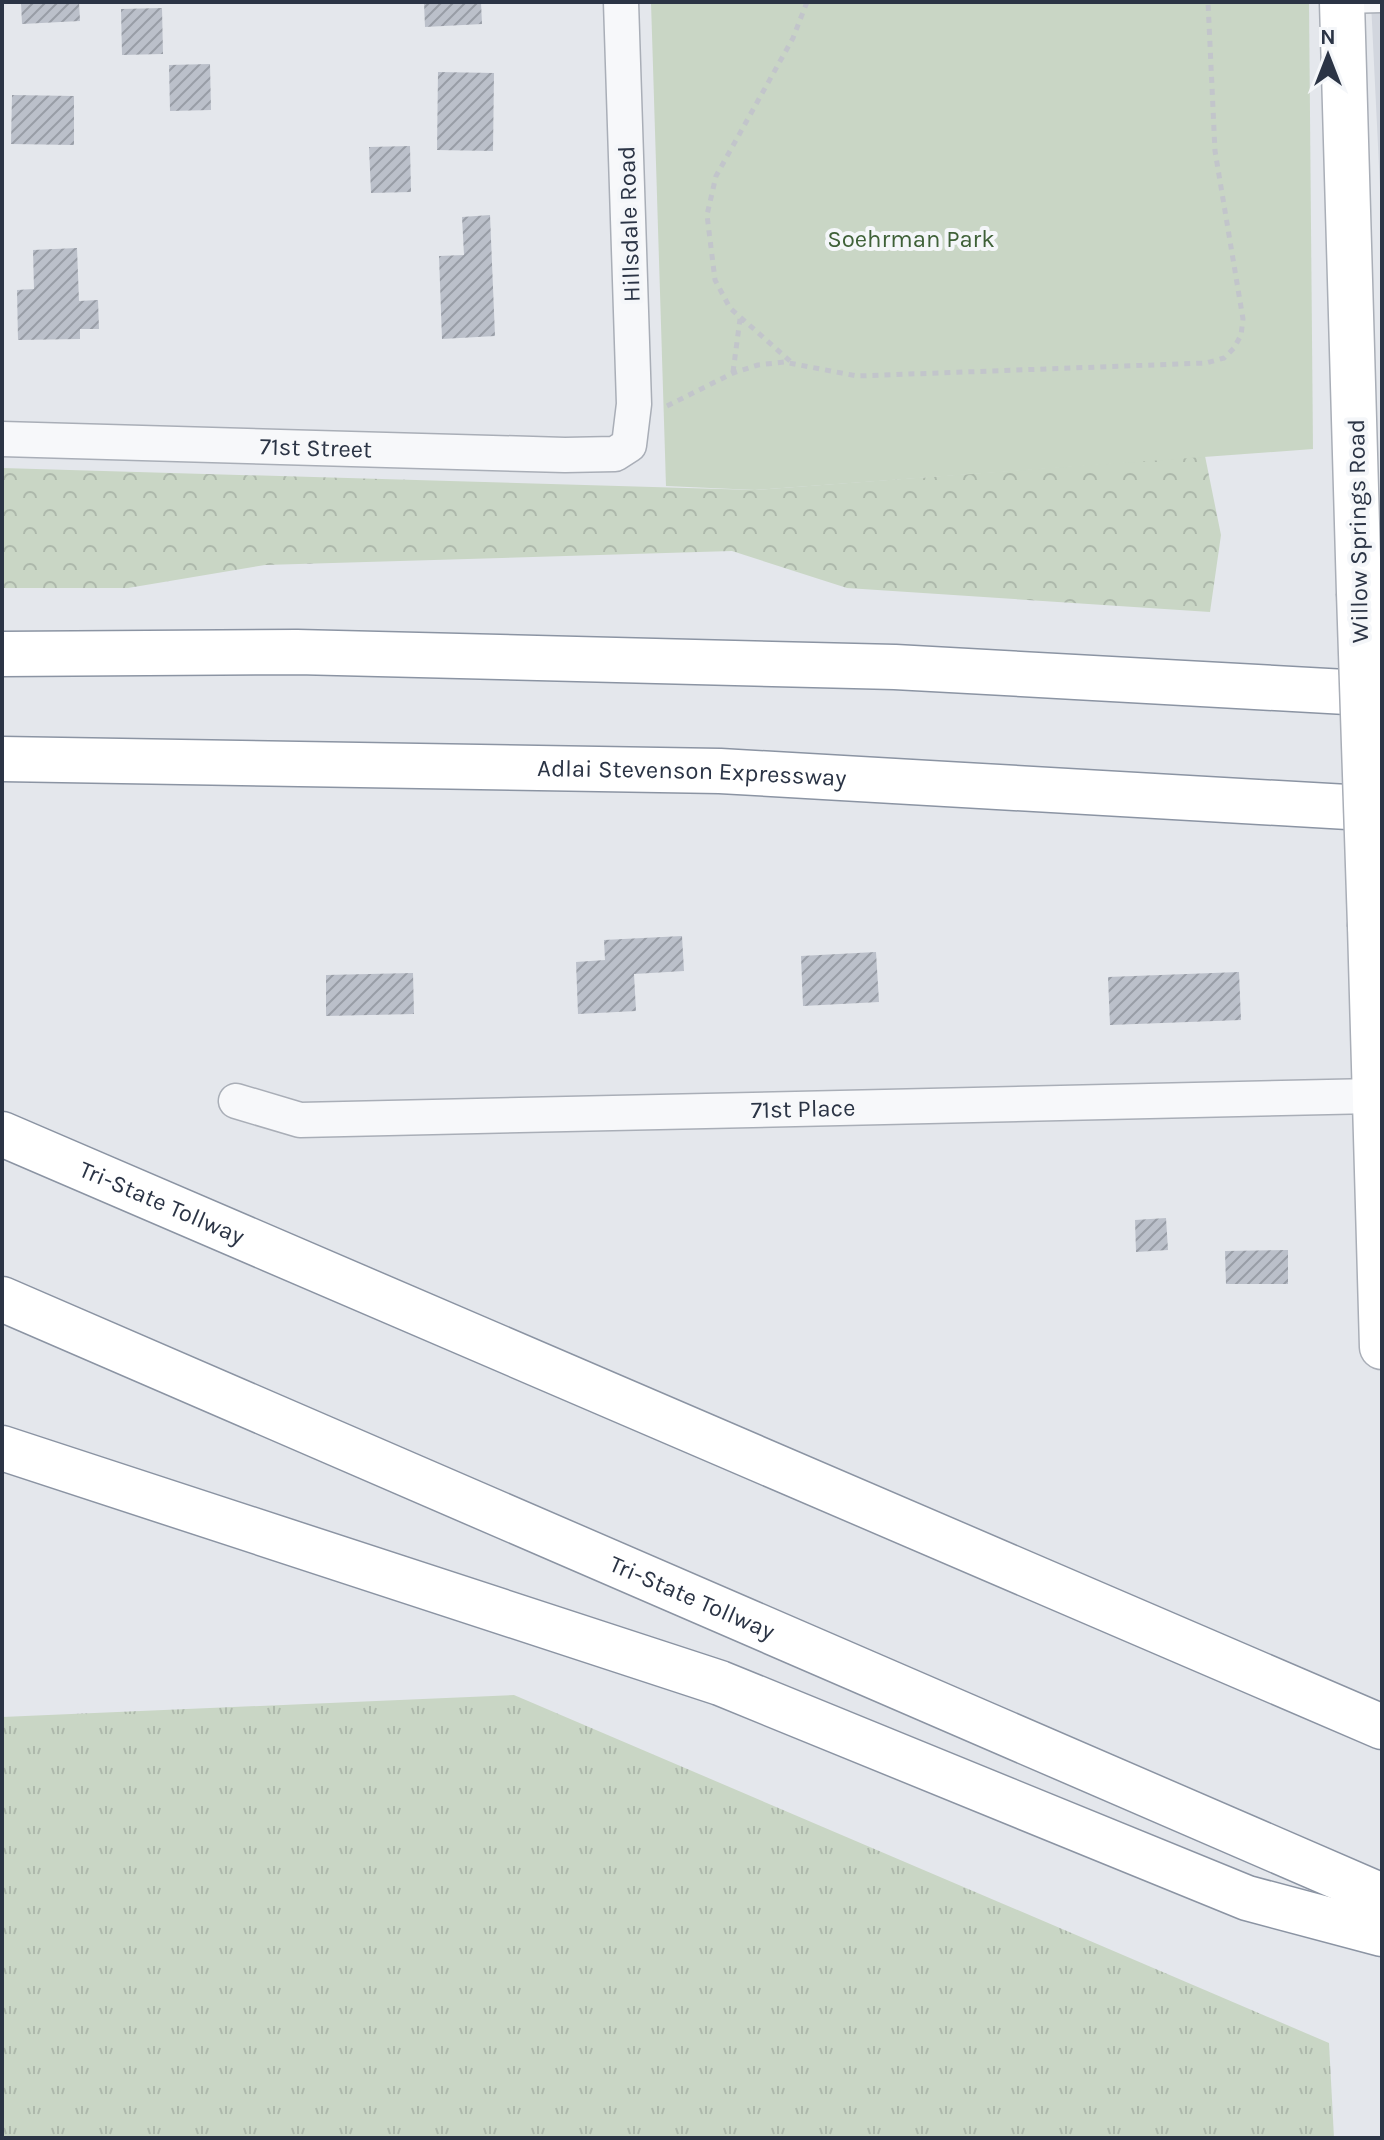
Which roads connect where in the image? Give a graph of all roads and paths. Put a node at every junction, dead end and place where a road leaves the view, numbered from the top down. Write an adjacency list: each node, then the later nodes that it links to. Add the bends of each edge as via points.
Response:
1 (621, 2): 8 (street, Hillsdale Road)
2 (807, 2): 5 (path, via 708,199 715,280)
3 (1208, 2): 6 (path, via 1215,151 1243,319 1241,335 1224,358 1149,367 857,376)
4 (1356, 3): 15 (main road, Willow Springs Road, bridge, via 1363,492 1359,593)
5 (740, 318): 6 (path); 7 (path)
6 (792, 363): 7 (path)
7 (733, 373): 8 (path, via 667,406)
8 (634, 404): 10 (street, Hillsdale Road)
9 (2, 439): 10 (street, 71st Street, via 565,455 615,454)
10 (629, 445)
11 (2, 654): 12 (main road, via 297,652 895,667)
12 (1382, 694)
13 (2, 759): 14 (main road, Adlai Stevenson Expressway, via 720,771)
14 (1382, 809)
15 (1376, 1069): 16 (street, 71st Place, via 300,1120); 19 (main road, Willow Springs Road)
16 (236, 1101)
17 (2, 1134): 21 (main road, Tri-State Tollway)
18 (2, 1299): 22 (main road, Tri-State Tollway)
19 (1382, 1347)
20 (2, 1448): 23 (main road, via 720,1683 1247,1898)
21 (1382, 1727)
22 (1382, 1896)
23 (1382, 1934)

